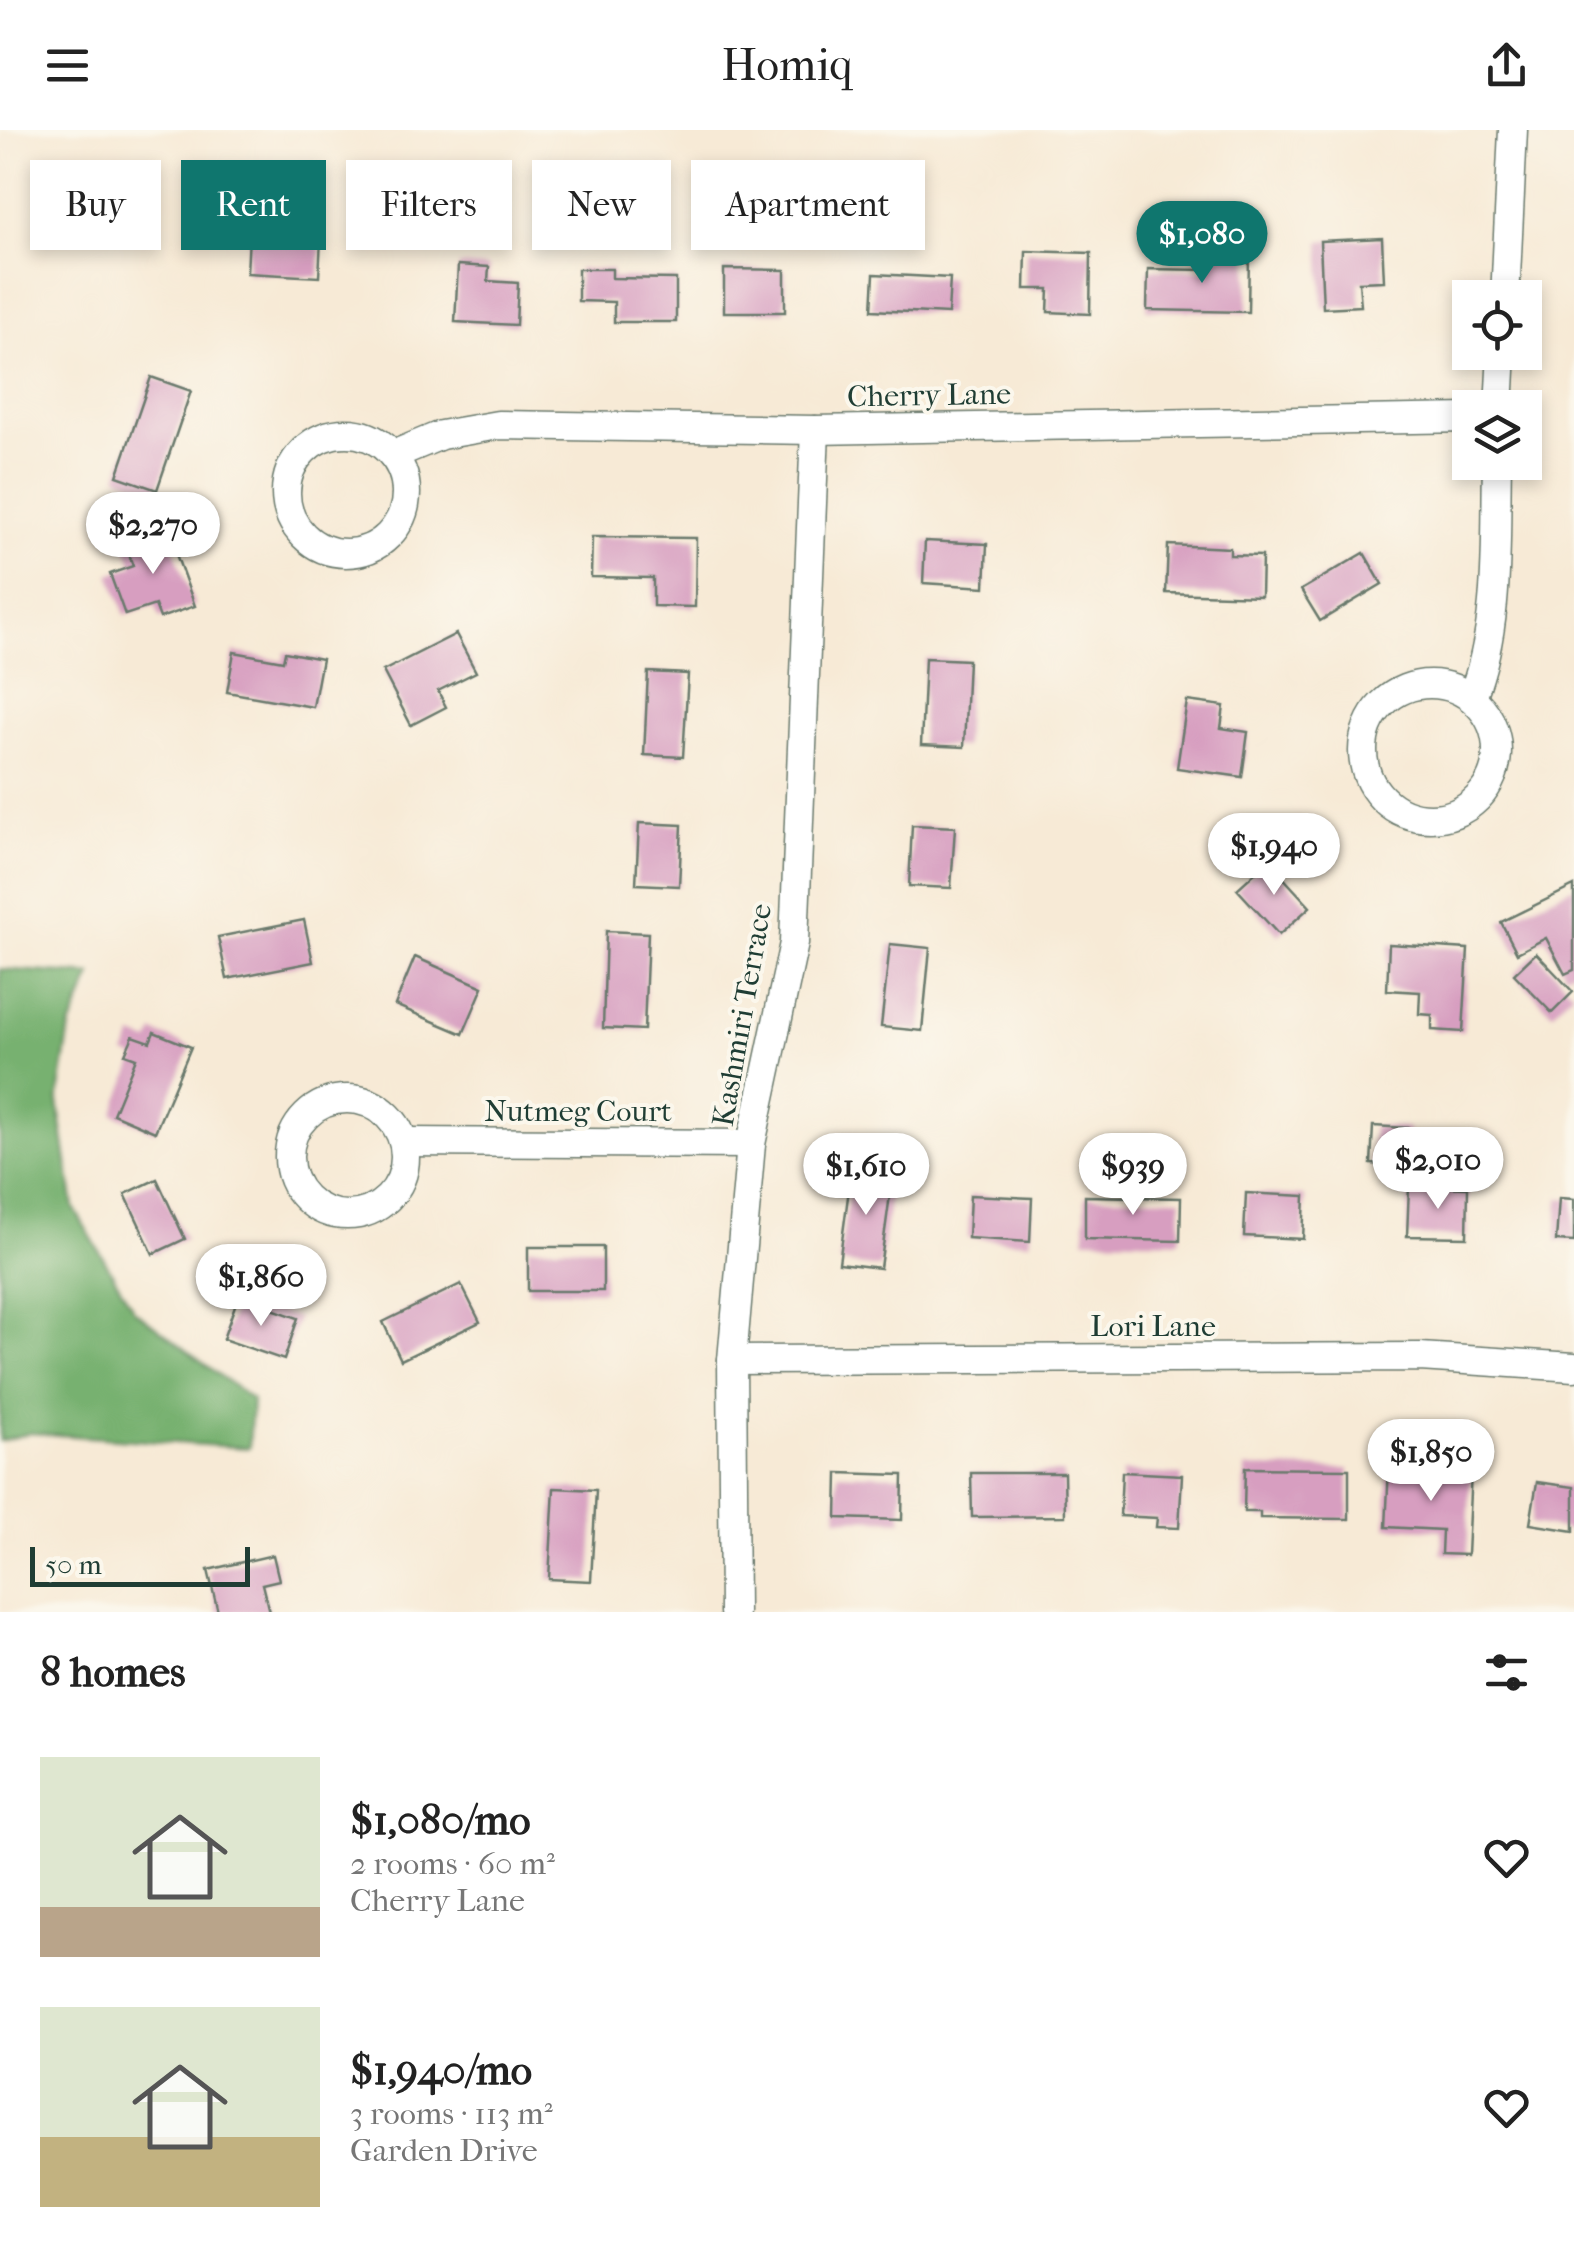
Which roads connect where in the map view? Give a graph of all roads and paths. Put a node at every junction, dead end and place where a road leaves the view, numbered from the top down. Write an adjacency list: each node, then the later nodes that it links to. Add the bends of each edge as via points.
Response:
1 (1513, 130): 2 (street)
2 (1506, 280)
3 (1452, 418): 4 (street, Cherry Lane)
4 (815, 430): 5 (street, Cherry Lane, via 498,425 441,435); 9 (street, Kashmiri Terrace, via 794,943)
5 (393, 455): 5 (street, via 378,441 349,432 326,435 303,450 287,476 285,501 303,537 344,554 369,550 390,535 405,507 406,480)
6 (1497, 480): 7 (street, via 1493,611)
7 (1472, 697): 7 (street, via 1420,684 1402,689 1374,713 1364,766 1381,798 1410,815 1444,817 1486,789 1497,740)
8 (404, 1142): 8 (street, via 406,1160 393,1193 364,1212 328,1212 313,1204 292,1174 292,1138 301,1122 331,1102 367,1102 384,1112); 9 (street, Nutmeg Court)
9 (751, 1144): 10 (street, Kashmiri Terrace)
10 (732, 1360): 11 (street, Lori Lane, via 1420,1357); 12 (street, Kashmiri Terrace)
11 (1574, 1368)
12 (734, 1612)

